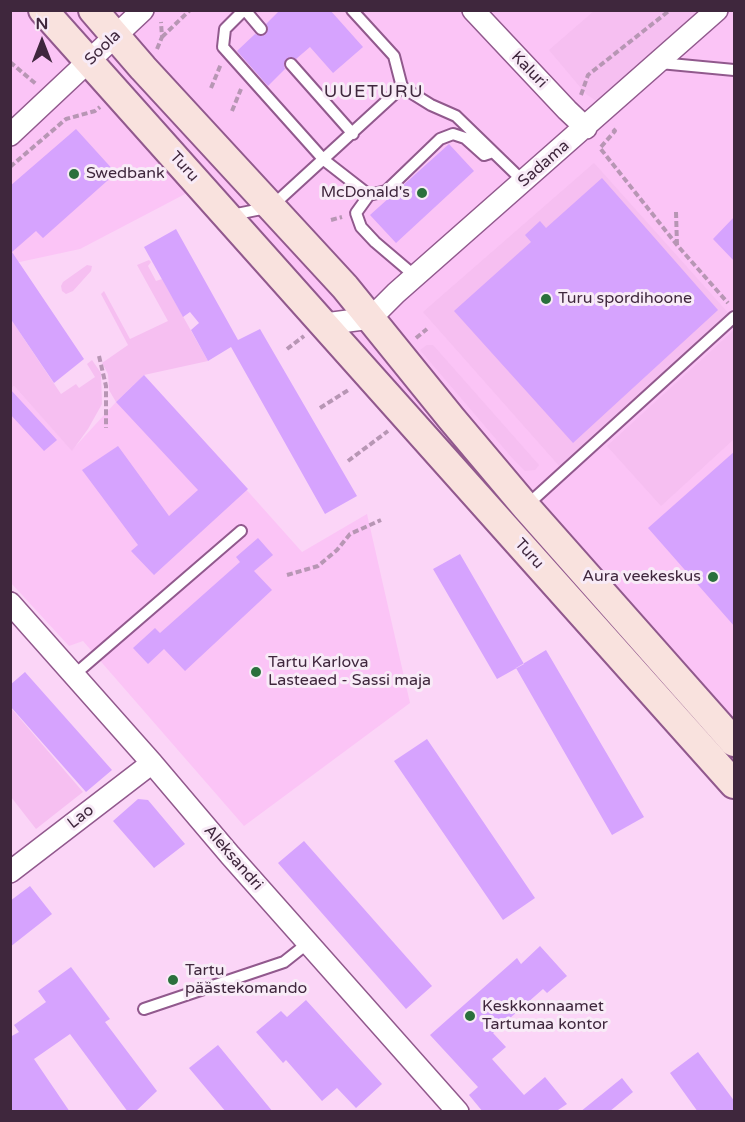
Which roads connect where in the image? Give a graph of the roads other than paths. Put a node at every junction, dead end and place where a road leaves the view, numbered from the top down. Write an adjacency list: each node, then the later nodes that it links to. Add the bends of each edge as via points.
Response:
1 (44, 10): 10 (main road, Turu)
2 (93, 10): 9 (main road, Turu)
3 (244, 10): 8 (lane); 19 (lane, via 225,29 224,47)
4 (352, 10): 14 (lane, via 394,56)
5 (473, 10): 15 (street, Kaluri)
6 (717, 10): 11 (street, Sadama)
7 (152, 16): 9 (street, Soola)
8 (261, 29)
9 (115, 35): 10 (street, Soola); 22 (main road, Turu)
10 (89, 61): 17 (street, Soola); 23 (main road, Turu)
11 (659, 63): 13 (lane); 15 (street, Sadama)
12 (291, 64): 16 (lane)
13 (735, 70)
14 (402, 87): 16 (lane); 18 (lane, via 456,116)
15 (586, 128): 20 (street, Sadama)
16 (353, 134): 19 (lane)
17 (10, 135)
18 (493, 152): 20 (lane); 21 (lane, via 484,155 465,138 453,134 440,139 386,191)
19 (324, 160): 21 (lane); 22 (lane)
20 (523, 181): 24 (street, Sadama)
21 (369, 195): 24 (lane, via 356,213 361,227)
22 (271, 207): 23 (lane); 26 (main road, Turu)
23 (228, 216): 27 (main road, Turu)
24 (416, 276): 26 (street, Sadama)
25 (735, 317): 28 (lane)
26 (371, 318): 27 (street); 28 (main road, Turu)
27 (317, 328): 34 (main road, Turu, via 490,511)
28 (526, 507): 32 (main road, Turu)
29 (241, 531): 31 (lane)
30 (10, 603): 31 (street, Aleksandri)
31 (74, 675): 33 (street, Aleksandri)
32 (735, 742)
33 (152, 763): 35 (street, Lao); 36 (street, Aleksandri)
34 (735, 784)
35 (10, 872)
36 (308, 943): 37 (lane, via 284,962); 38 (street, Aleksandri)
37 (144, 1009)
38 (447, 1108)

